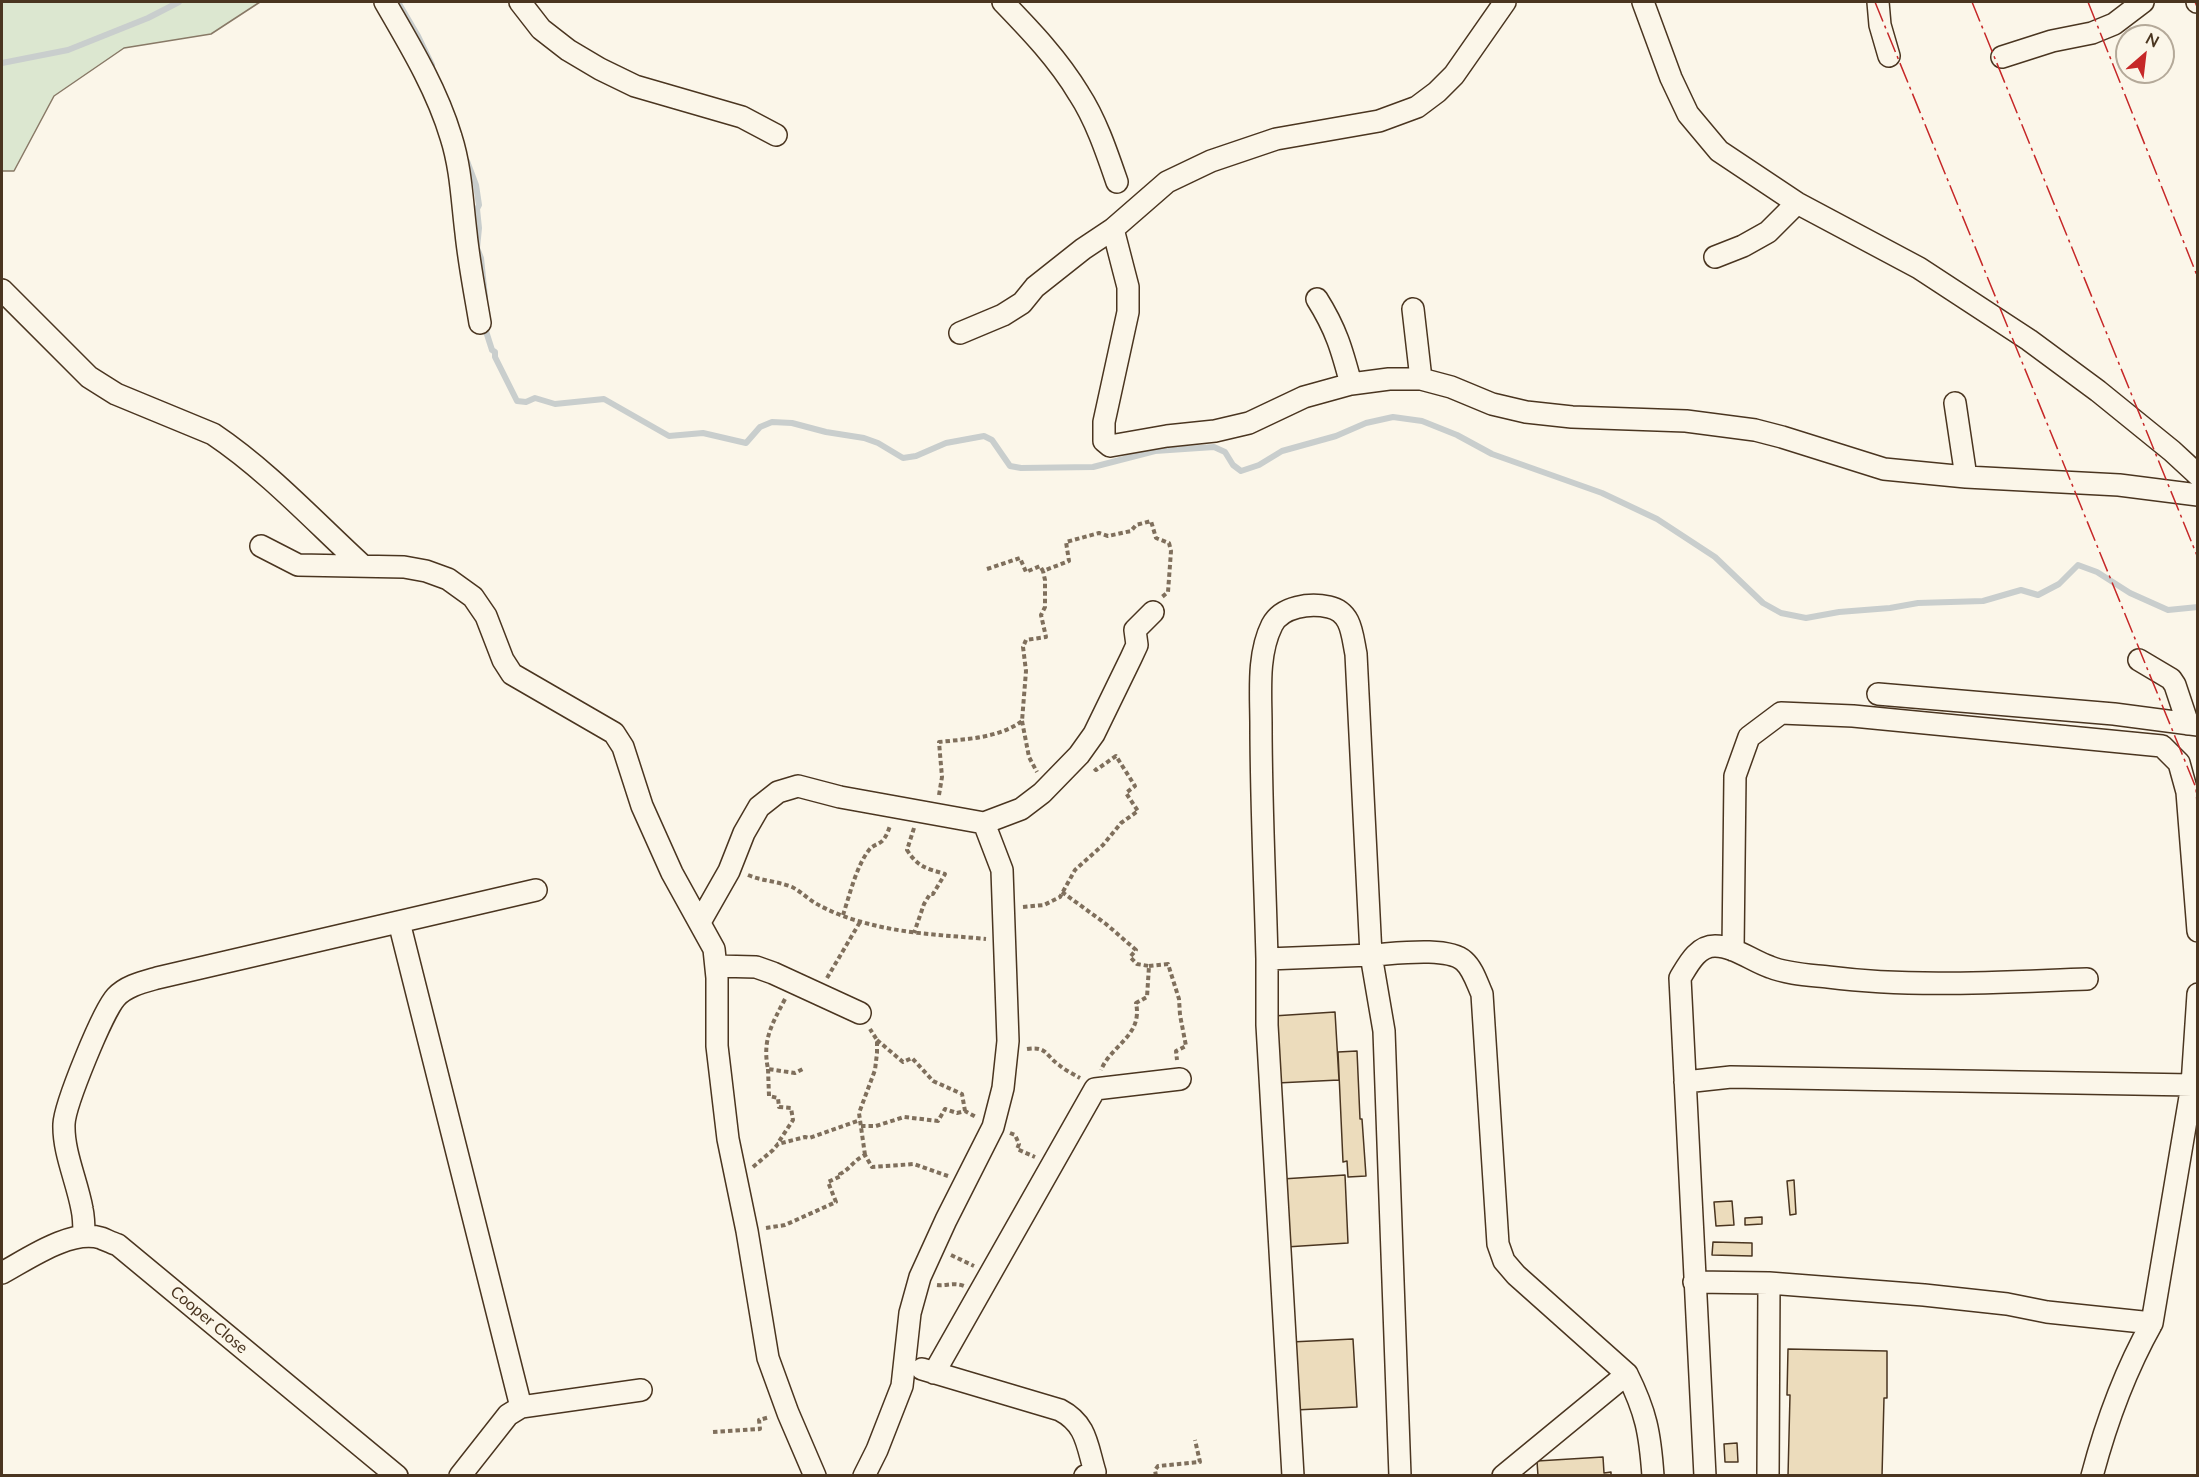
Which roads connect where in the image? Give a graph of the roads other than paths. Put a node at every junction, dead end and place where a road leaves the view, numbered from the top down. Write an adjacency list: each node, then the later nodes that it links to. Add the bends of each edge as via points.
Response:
1 (385, 2): 18 (street, via 435,96 452,138)
2 (520, 2): 10 (street, via 541,28 600,69 635,86 742,117)
3 (1003, 2): 11 (street, via 1040,41 1080,94)
4 (1505, 2): 13 (street, via 1454,75 1417,107 1379,121 1276,139 1211,161 1167,182)
5 (1643, 2): 12 (street, via 1688,114 1719,151)
6 (1878, 2): 8 (street)
7 (2143, 2): 9 (street, via 2114,24 2092,33)
8 (1889, 56)
9 (2002, 57)
10 (776, 135)
11 (1117, 182)
12 (1797, 203): 14 (street, via 1768,232); 23 (street, via 1919,268 2029,340 2098,391)
13 (1113, 229): 19 (street, via 1035,287 1022,303); 21 (street, via 1128,287 1128,312 1104,422 1105,444 1215,431 1249,423 1304,397)
14 (1715, 257)
15 (2, 290): 27 (street, via 89,377 116,394 226,443)
16 (1317, 299): 21 (street, via 1336,332)
17 (1413, 309): 20 (street)
18 (480, 323)
19 (960, 333)
20 (1421, 379): 21 (street); 24 (street, via 1526,412 1686,421 1755,430 1884,469)
21 (1351, 384)
22 (1955, 403): 24 (street)
23 (2198, 475)
24 (1966, 477): 25 (street, via 2119,485)
25 (2198, 495)
26 (261, 546): 27 (street, via 298,565)
27 (363, 566): 35 (street, via 404,567 448,579 473,597 486,616 512,674 614,733 672,873)
28 (1153, 612): 32 (street, via 1135,630 1137,645 1094,734 1079,755 1022,808)
29 (2139, 660): 31 (street, via 2171,679)
30 (1878, 694): 31 (street, via 2114,714)
31 (2193, 725)
32 (984, 823): 35 (street, via 798,786 778,792 759,807); 52 (street, via 1002,870 1008,1041 1003,1088 993,1127 920,1277 910,1313)
33 (536, 890): 34 (street)
34 (399, 922): 47 (street, via 147,980 117,996 104,1014 64,1122 65,1142 83,1212); 56 (street)
35 (700, 922): 40 (street, via 714,949)
36 (2198, 931): 37 (street, via 2187,792 2179,763 2162,746 1852,716 1781,713 1749,737 1735,776)
37 (1733, 950): 41 (street, via 1772,968 1830,978 1940,984); 45 (street, via 1703,948 1680,978)
38 (1371, 955): 39 (street); 39 (street, via 1356,654 1349,621 1339,609 1296,607 1281,614 1273,624 1262,663); 54 (street, via 1443,952 1462,959 1471,970 1482,994 1498,1244 1504,1261); 63 (street, via 1384,1031)
39 (1267, 959): 62 (street, via 1267,1025)
40 (716, 966): 43 (street, via 773,973); 60 (street, via 717,1046 728,1138 768,1359)
41 (2087, 979)
42 (2198, 994): 46 (street)
43 (860, 1013)
44 (1180, 1079): 53 (street, via 1095,1089)
45 (1685, 1082): 46 (street, via 1731,1077); 49 (street)
46 (2192, 1085): 51 (street)
47 (84, 1236): 48 (street, via 61,1242); 58 (street, Cooper Close, via 118,1245)
48 (2, 1273)
49 (1694, 1282): 50 (street); 66 (street)
50 (1769, 1283): 51 (street, via 2007,1304); 67 (street)
51 (2152, 1323): 68 (street, via 2121,1388)
52 (905, 1364): 53 (street); 61 (street, via 889,1422)
53 (934, 1372): 57 (street, via 1071,1416 1086,1437)
54 (1627, 1374): 64 (street); 65 (street, via 1641,1403 1650,1436)
55 (641, 1390): 56 (street)
56 (521, 1407): 59 (street, via 508,1415)
57 (1092, 1474)
58 (397, 1476)
59 (459, 1476)
60 (815, 1476)
61 (864, 1476)
62 (1293, 1476)
63 (1400, 1476)
64 (1503, 1476)
65 (1653, 1476)
66 (1705, 1476)
67 (1768, 1476)
68 (2092, 1476)

